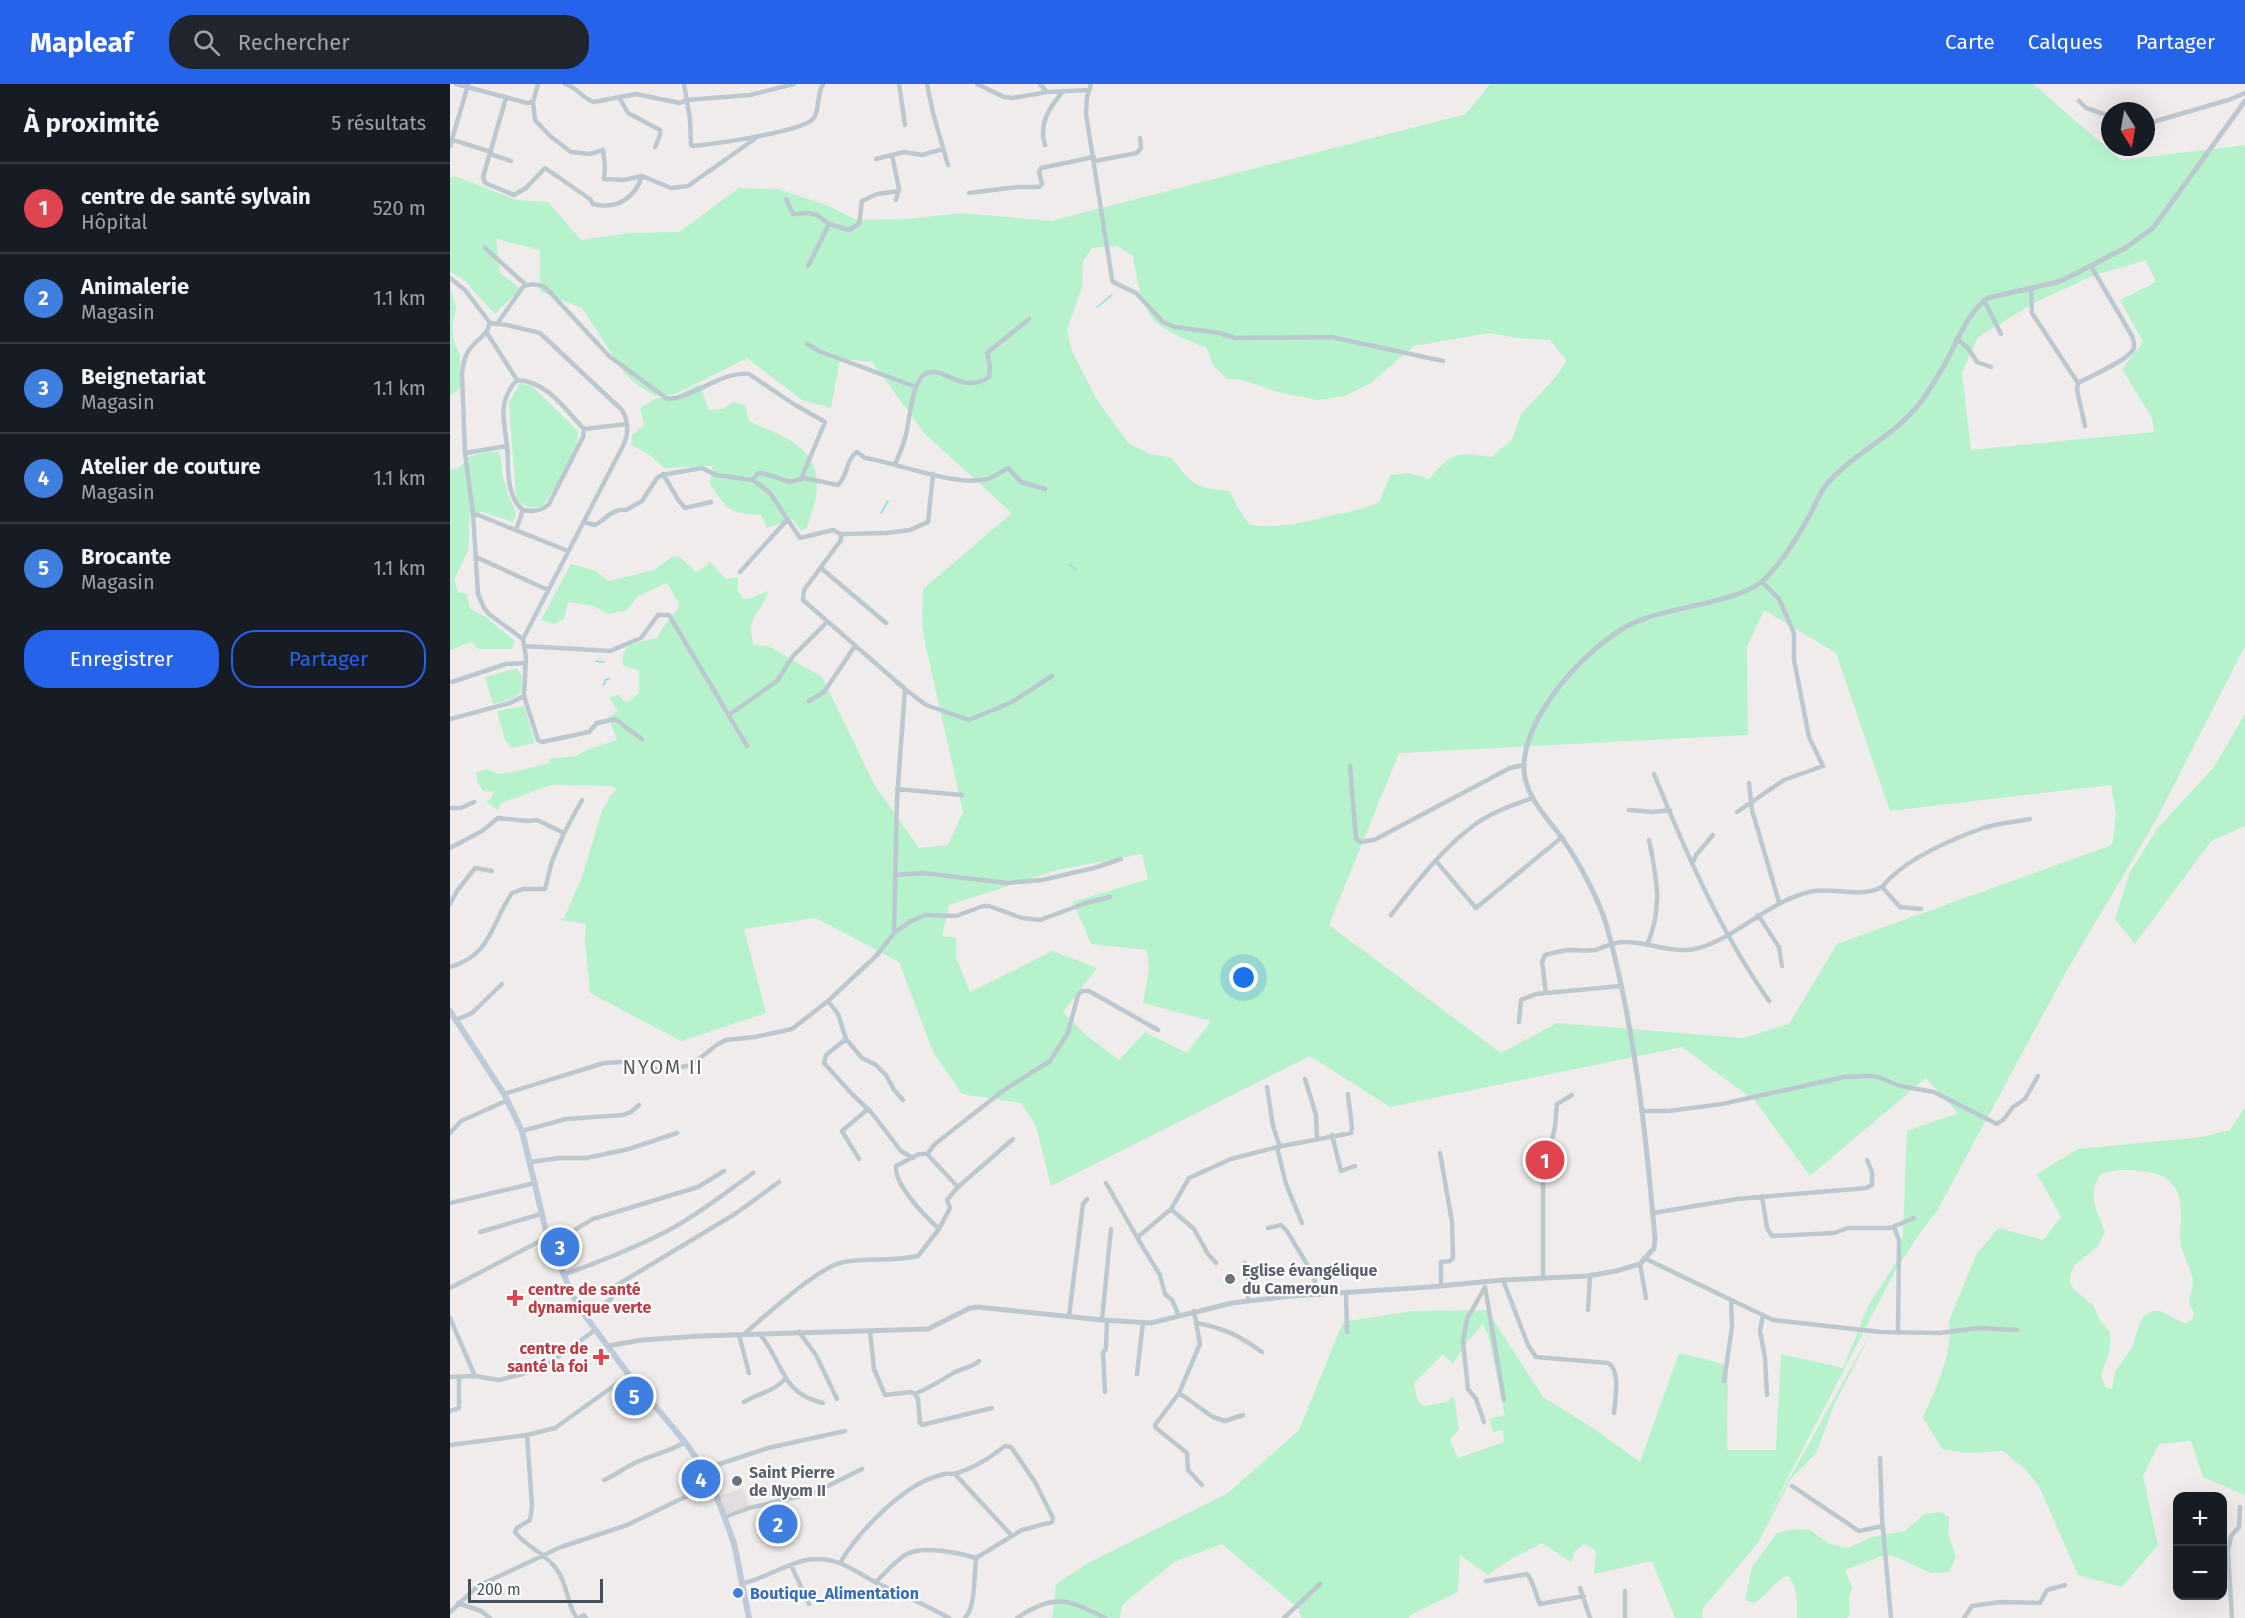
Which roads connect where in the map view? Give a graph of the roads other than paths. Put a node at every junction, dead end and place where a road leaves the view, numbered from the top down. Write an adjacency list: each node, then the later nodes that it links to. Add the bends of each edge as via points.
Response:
1 (456, 84): 12 (street)
2 (538, 84): 22 (street)
3 (565, 84): 17 (street, via 591,102)
4 (684, 84): 19 (street)
5 (794, 84): 19 (street, via 750,95)
6 (823, 84): 26 (street, via 812,121)
7 (899, 84): 25 (street)
8 (927, 84): 32 (street)
9 (977, 84): 15 (street, via 1008,98)
10 (1040, 84): 15 (street)
11 (1091, 84): 13 (street)
12 (468, 85): 18 (street); 28 (street)
13 (1089, 90): 14 (street); 36 (street, via 1086,114)
14 (1063, 91): 15 (street); 29 (street, via 1042,125)
15 (1047, 92)
16 (2245, 93): 24 (street)
17 (619, 97): 19 (street, via 636,94 673,103); 31 (street, via 628,113 660,130)
18 (506, 98): 22 (street); 33 (street)
19 (686, 100): 26 (street, via 691,145)
20 (2079, 101): 23 (street)
21 (2245, 101): 47 (street, via 2153,228)
22 (533, 102): 39 (street, via 536,121 569,152 590,154 603,150 604,179)
23 (2101, 113)
24 (2155, 121)
25 (905, 125)
26 (756, 138): 39 (street, via 687,186 671,188)
27 (1140, 138): 36 (street, via 1137,153)
28 (451, 139): 30 (street); 33 (street)
29 (1045, 145)
30 (450, 146)
31 (655, 147)
32 (943, 149): 34 (street, via 922,155); 38 (street)
33 (490, 153): 37 (street); 39 (street, via 484,182 514,195 526,189 545,168 593,204 623,203 638,188)
34 (892, 155): 35 (street); 40 (street)
35 (876, 159)
36 (1094, 159): 41 (street, via 1041,168 1039,187); 59 (street, via 1113,282 1141,297 1168,326 1236,338 1331,337)
37 (511, 161)
38 (948, 165)
39 (642, 176)
40 (900, 191): 43 (street); 44 (street, via 862,201 859,224 849,231)
41 (969, 193)
42 (786, 199): 44 (street, via 792,214 817,215)
43 (896, 200)
44 (829, 224): 46 (street)
45 (485, 248): 49 (street)
46 (808, 266)
47 (2091, 266): 50 (street); 62 (street, via 2135,345 2133,351 2106,371)
48 (450, 278): 53 (street, via 465,290)
49 (525, 285): 54 (street); 72 (street, via 546,288 609,356 666,398 674,399 712,382 746,373 823,420 825,425)
50 (2031, 289): 51 (street); 62 (street, via 2032,313)
51 (1984, 300): 56 (street); 57 (street)
52 (1029, 319): 63 (street, via 987,353 989,377 982,382 970,384 935,372 926,373)
53 (490, 323): 54 (street); 55 (street)
54 (497, 324): 64 (street, via 540,333 622,410)
55 (487, 333): 61 (street); 68 (street, via 468,351 464,361)
56 (2001, 334)
57 (1957, 339): 60 (street, via 1977,362); 86 (street, via 1921,402 1836,474 1790,548)
58 (807, 344): 63 (street)
59 (1443, 361)
60 (1991, 367)
61 (517, 380): 66 (street, via 545,388); 67 (street, via 503,402)
62 (2078, 383): 65 (street)
63 (916, 387): 69 (street, via 906,436)
64 (627, 424): 66 (street); 79 (street, via 627,438)
65 (2085, 426)
66 (584, 429): 76 (street, via 580,446 549,504 537,510)
67 (507, 446): 68 (street); 76 (street, via 511,491)
68 (465, 453): 77 (street)
69 (895, 464): 71 (street); 72 (street, via 866,458 857,452 838,485)
70 (663, 474): 73 (street, via 702,468 716,475); 75 (street, via 686,508); 79 (street, via 642,501 612,512 595,525)
71 (933, 474): 74 (street, via 987,479 1008,468 1021,482); 81 (street, via 928,522 887,533)
72 (801, 479): 73 (street, via 790,482 759,473)
73 (753, 480): 78 (street, via 770,493)
74 (1046, 489)
75 (711, 502)
76 (523, 510): 80 (street)
77 (473, 513): 80 (street); 83 (street)
78 (787, 520): 81 (street, via 798,537 833,530); 85 (street)
79 (583, 522): 82 (street)
80 (516, 530): 82 (street)
81 (841, 534): 84 (street, via 841,540)
82 (568, 552): 87 (street)
83 (476, 557): 87 (street); 90 (street, via 478,594 484,608)
84 (821, 568): 88 (street, via 802,597); 89 (street)
85 (740, 572)
86 (1762, 582): 103 (street, via 1746,591 1643,619 1607,639 1552,695 1527,746); 111 (street, via 1779,599 1794,633 1794,660 1809,737 1823,766 1784,780)
87 (548, 590): 90 (street)
88 (827, 622): 92 (street); 99 (street, via 793,656 777,681)
89 (886, 623)
90 (523, 639): 91 (street)
91 (524, 646): 93 (street); 99 (street, via 610,651 641,638 658,615 666,613 672,617)
92 (855, 646): 96 (street); 98 (street, via 824,692)
93 (526, 663): 95 (street, via 506,664); 97 (street)
94 (1052, 676): 96 (street, via 1012,702 969,720 926,705)
95 (452, 682)
96 (905, 689): 107 (street)
97 (524, 696): 100 (street); 101 (street, via 540,743 589,732 597,723 615,719)
98 (809, 701)
99 (729, 715): 102 (street)
100 (450, 719)
101 (642, 739)
102 (747, 746)
103 (1524, 765): 104 (street, via 1510,768 1374,840 1360,842 1356,839); 109 (street)
104 (1350, 766)
105 (1654, 774): 115 (street)
106 (1749, 783): 111 (street)
107 (897, 789): 108 (street); 127 (street)
108 (962, 795)
109 (1533, 798): 120 (street); 124 (street, via 1478,823)
110 (582, 800): 118 (street)
111 (1751, 801): 116 (street); 130 (street)
112 (474, 802): 113 (street)
113 (450, 808)
114 (1629, 810): 115 (street)
115 (1670, 810): 125 (street)
116 (1737, 812)
117 (2030, 819): 128 (street, via 1985,828 1942,846 1901,867)
118 (564, 833): 122 (street, via 537,819 498,818 485,830); 140 (street, via 552,861 547,887 512,893 491,935 476,953)
119 (1713, 835): 125 (street)
120 (1562, 837): 124 (street, via 1476,908); 137 (street, via 1598,903)
121 (1649, 840): 138 (street, via 1658,901 1655,926)
122 (450, 848)
123 (1121, 859): 127 (street, via 1042,880 1007,883 923,873)
124 (1436, 861): 133 (street)
125 (1692, 864): 136 (street)
126 (492, 871): 131 (street, via 475,868)
127 (896, 874): 135 (street)
128 (1882, 887): 130 (street, via 1850,893 1820,890); 132 (street, via 1900,907)
129 (1110, 897): 135 (street, via 1040,920 989,906 956,916 926,915)
130 (1779, 902): 134 (street)
131 (450, 904)
132 (1921, 909)
133 (1390, 915)
134 (1758, 915): 136 (street); 139 (street, via 1779,947)
135 (894, 933): 144 (street, via 877,955)
136 (1728, 934): 138 (street, via 1692,950); 145 (street)
137 (1610, 944): 138 (street, via 1623,941); 142 (street); 143 (street, via 1595,950 1545,955 1542,962)
138 (1647, 945)
139 (1782, 966)
140 (450, 967)
141 (502, 984): 147 (street, via 472,1013)
142 (1621, 986): 143 (street); 160 (street)
143 (1546, 993): 148 (street, via 1521,1000)
144 (828, 1001): 150 (street, via 838,1014); 156 (street, via 792,1029 726,1040 691,1065 661,1071 637,1060 604,1064)
145 (1769, 1002)
146 (450, 1011): 147 (main road)
147 (456, 1020): 156 (main road)
148 (1519, 1022)
149 (1158, 1030): 169 (street, via 1089,991 1082,991 1068,1033 1050,1061 1004,1090)
150 (846, 1039): 157 (street, via 862,1058 886,1075); 159 (street, via 826,1055 824,1063)
151 (2038, 1076): 160 (street, via 2025,1098 1997,1124 1934,1092 1871,1076 1844,1077 1722,1104)
152 (1305, 1079): 165 (street, via 1316,1115)
153 (1267, 1087): 167 (street)
154 (1348, 1094): 164 (street, via 1351,1133)
155 (1572, 1095): 201 (street, via 1557,1104 1556,1127 1545,1165)
156 (506, 1097): 161 (main road); 162 (street, via 461,1121)
157 (903, 1100)
158 (639, 1105): 161 (street, via 623,1115 566,1119)
159 (868, 1109): 170 (street, via 901,1151); 171 (street, via 842,1131)
160 (1641, 1111): 185 (street)
161 (522, 1131): 173 (main road)
162 (450, 1133)
163 (677, 1133): 173 (street, via 586,1158)
164 (1332, 1135): 165 (street); 174 (street, via 1341,1171)
165 (1317, 1138): 167 (street)
166 (1013, 1139): 180 (street)
167 (1278, 1147): 184 (street, via 1231,1159 1189,1178); 188 (street, via 1286,1184)
168 (1440, 1153): 204 (street, via 1452,1222 1453,1258 1441,1262)
169 (927, 1154): 170 (street); 180 (street)
170 (913, 1158): 191 (street, via 896,1166 897,1174 916,1207)
171 (860, 1159)
172 (1867, 1160): 181 (street, via 1872,1185 1866,1188)
173 (530, 1162): 178 (main road)
174 (1355, 1166)
175 (724, 1171): 195 (street, via 698,1187 593,1219)
176 (753, 1173): 199 (street, via 670,1230)
177 (779, 1182): 216 (street, via 735,1214 617,1285 610,1299)
178 (535, 1183): 183 (street); 186 (main road)
179 (1106, 1183): 194 (street)
180 (958, 1187): 191 (street, via 947,1200 950,1208)
181 (1762, 1197): 185 (street); 189 (street, via 1772,1236)
182 (1087, 1199): 214 (street, via 1083,1204)
183 (450, 1203)
184 (1171, 1209): 194 (street); 197 (street, via 1194,1229)
185 (1653, 1213): 196 (street, via 1654,1248)
186 (541, 1214): 193 (street); 195 (main road)
187 (1914, 1218): 189 (street)
188 (1302, 1223)
189 (1894, 1227): 226 (street, via 1899,1240)
190 (1268, 1228): 207 (street, via 1281,1225 1287,1231 1313,1273)
191 (939, 1229): 228 (street, via 918,1256 844,1262 826,1269)
192 (1111, 1229): 218 (street)
193 (480, 1232)
194 (1138, 1239): 215 (street)
195 (550, 1240): 199 (main road); 205 (street)
196 (1642, 1261): 200 (street); 208 (street); 209 (street)
197 (1216, 1263)
198 (1245, 1263): 210 (street)
199 (563, 1275): 216 (main road)
200 (1590, 1275): 201 (street); 211 (street)
201 (1543, 1278): 202 (street)
202 (1503, 1280): 203 (street); 250 (street, via 1528,1346 1536,1357 1612,1365)
203 (1485, 1285): 204 (street); 245 (street); 252 (street, via 1467,1319 1463,1341 1468,1389)
204 (1440, 1286): 206 (street)
205 (450, 1288)
206 (1346, 1292): 207 (street); 225 (street)
207 (1317, 1294): 210 (street)
208 (1646, 1298)
209 (1731, 1300): 213 (street); 239 (street, via 1732,1327)
210 (1248, 1301): 212 (street)
211 (1588, 1310)
212 (1194, 1311): 215 (street); 220 (street)
213 (1763, 1315): 226 (street, via 1773,1320); 243 (street, via 1760,1331)
214 (1069, 1316): 218 (street); 223 (street, via 978,1306 928,1329)
215 (1179, 1316): 219 (street)
216 (586, 1317): 221 (main road)
217 (450, 1318): 235 (street)
218 (1105, 1320): 219 (street); 240 (street)
219 (1143, 1322): 233 (street)
220 (1197, 1323): 230 (street, via 1222,1328); 241 (street, via 1200,1344)
221 (596, 1330): 229 (main road); 235 (street, via 538,1369 499,1380)
222 (2017, 1330): 226 (street)
223 (870, 1331): 224 (street); 242 (street, via 874,1369 884,1394)
224 (799, 1332): 227 (street); 244 (street, via 816,1355)
225 (1347, 1332)
226 (1898, 1333)
227 (760, 1334): 228 (street); 238 (street)
228 (741, 1335): 229 (street); 232 (street)
229 (607, 1346): 234 (main road)
230 (1262, 1352)
231 (979, 1361): 242 (street)
232 (749, 1373)
233 (1137, 1374)
234 (629, 1375): 254 (street, via 560,1426); 255 (main road)
235 (475, 1376): 237 (street)
236 (450, 1377): 237 (street)
237 (459, 1378): 249 (street, via 459,1408)
238 (786, 1378): 246 (street, via 771,1391); 247 (street, via 799,1394)
239 (1724, 1381)
240 (1105, 1392)
241 (1179, 1393): 251 (street, via 1213,1418 1225,1421); 263 (street, via 1155,1427 1187,1453 1188,1470)
242 (915, 1395): 248 (street, via 922,1425)
243 (1767, 1395)
244 (837, 1398)
245 (1503, 1400)
246 (744, 1402)
247 (823, 1403)
248 (992, 1408)
249 (450, 1411)
250 (1614, 1413)
251 (1243, 1415)
252 (1484, 1422)
253 (845, 1431): 258 (street, via 768,1448)
254 (527, 1435): 256 (street); 269 (street, via 532,1506 530,1520 515,1532)
255 (685, 1442): 258 (main road); 261 (street)
256 (450, 1445)
257 (1880, 1458): 267 (street)
258 (704, 1469): 262 (main road)
259 (862, 1469): 266 (street, via 814,1493)
260 (955, 1474): 268 (street); 268 (street, via 985,1461 1005,1446 1014,1451 1035,1482 1053,1520); 271 (street, via 922,1482 890,1505 854,1541)
261 (604, 1480)
262 (712, 1484): 266 (main road); 269 (street, via 627,1525 561,1547)
263 (1202, 1485)
264 (1792, 1486): 267 (street, via 1859,1531)
265 (2240, 1507): 297 (street, via 2239,1527 2231,1536 2228,1552)
266 (725, 1517): 275 (main road, via 739,1561)
267 (1882, 1526): 295 (street)
268 (1012, 1536): 270 (street)
269 (546, 1556): 281 (street, via 478,1586); 285 (street, via 563,1578)
270 (976, 1558): 274 (street, via 956,1552 915,1551); 289 (street, via 974,1595)
271 (840, 1563): 272 (street, via 817,1559); 274 (street)
272 (792, 1564): 275 (street); 282 (street)
273 (1486, 1581): 280 (street, via 1527,1574 1540,1604)
274 (876, 1582): 288 (street)
275 (741, 1584): 287 (main road)
276 (1320, 1584): 292 (street)
277 (2065, 1585): 296 (street, via 2047,1590 2040,1603 1972,1606)
278 (1580, 1588): 280 (street)
279 (1626, 1591): 294 (street)
280 (1584, 1596): 293 (street)
281 (458, 1603): 283 (street); 284 (street)
282 (809, 1604)
283 (450, 1612)
284 (490, 1618)
285 (578, 1618): 286 (street)
286 (586, 1618)
287 (749, 1618)
288 (949, 1618)
289 (965, 1618)
290 (1017, 1618): 291 (street, via 1046,1603 1062,1600)
291 (1105, 1618)
292 (1284, 1618)
293 (1590, 1618)
294 (1625, 1618)
295 (1891, 1618)
296 (1964, 1618)
297 (2232, 1618)

